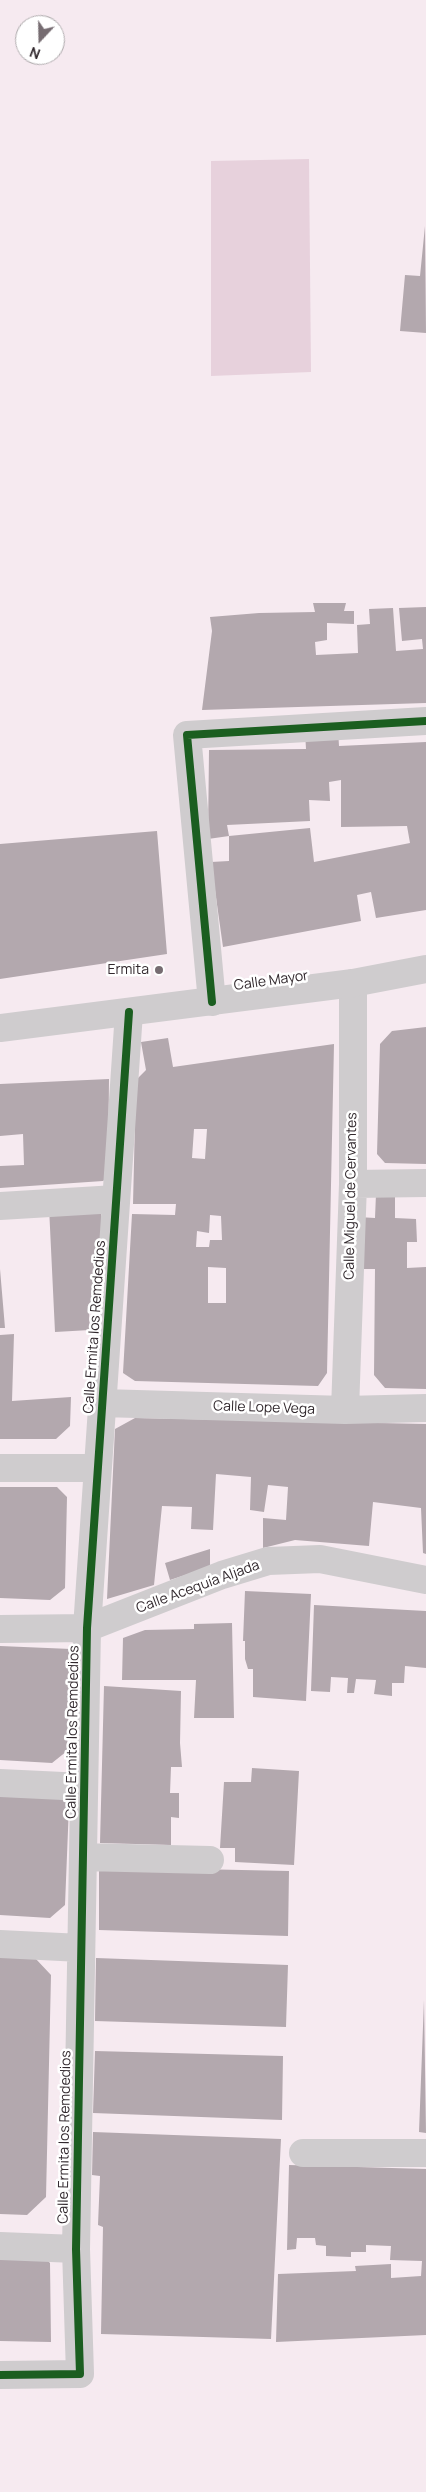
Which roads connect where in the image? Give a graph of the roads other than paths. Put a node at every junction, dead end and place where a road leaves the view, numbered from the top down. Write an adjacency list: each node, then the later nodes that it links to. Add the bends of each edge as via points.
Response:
1 (426, 720): 4 (street, via 187,736)
2 (426, 969): 3 (street, Calle Mayor)
3 (353, 983): 4 (street, Calle Mayor); 8 (street, Calle Miguel de Cervantes)
4 (212, 1002): 5 (street, Calle Mayor)
5 (129, 1012): 6 (street, Calle Mayor); 9 (street, Calle Ermita los Remdedios)
6 (0, 1028)
7 (426, 1183): 8 (street)
8 (353, 1184): 13 (street, Calle Miguel de Cervantes)
9 (116, 1199): 10 (street); 11 (street, Calle Ermita los Remdedios)
10 (0, 1206)
11 (102, 1403): 13 (street, Calle Lope Vega); 15 (street, Calle Ermita los Remdedios)
12 (426, 1408): 13 (street, Calle Lope Vega)
13 (345, 1410)
14 (0, 1468): 15 (street)
15 (98, 1468): 17 (street, Calle Ermita los Remdedios)
16 (426, 1580): 17 (street, Calle Acequía Aljada, via 320,1559 268,1561)
17 (87, 1628): 18 (street, Calle Acequía Aljada); 20 (street, Calle Ermita los Remdedios)
18 (0, 1629)
19 (0, 1783): 20 (street)
20 (84, 1788): 21 (street, Calle Ermita los Remdedios)
21 (83, 1857): 22 (street); 24 (street, Calle Ermita los Remdedios)
22 (210, 1860)
23 (0, 1944): 24 (street)
24 (82, 1948): 28 (street, Calle Ermita los Remdedios)
25 (303, 2153): 26 (street)
26 (426, 2153)
27 (0, 2246): 28 (street)
28 (76, 2249): 29 (street, Calle Ermita los Remdedios, via 80,2374)
29 (0, 2375)

